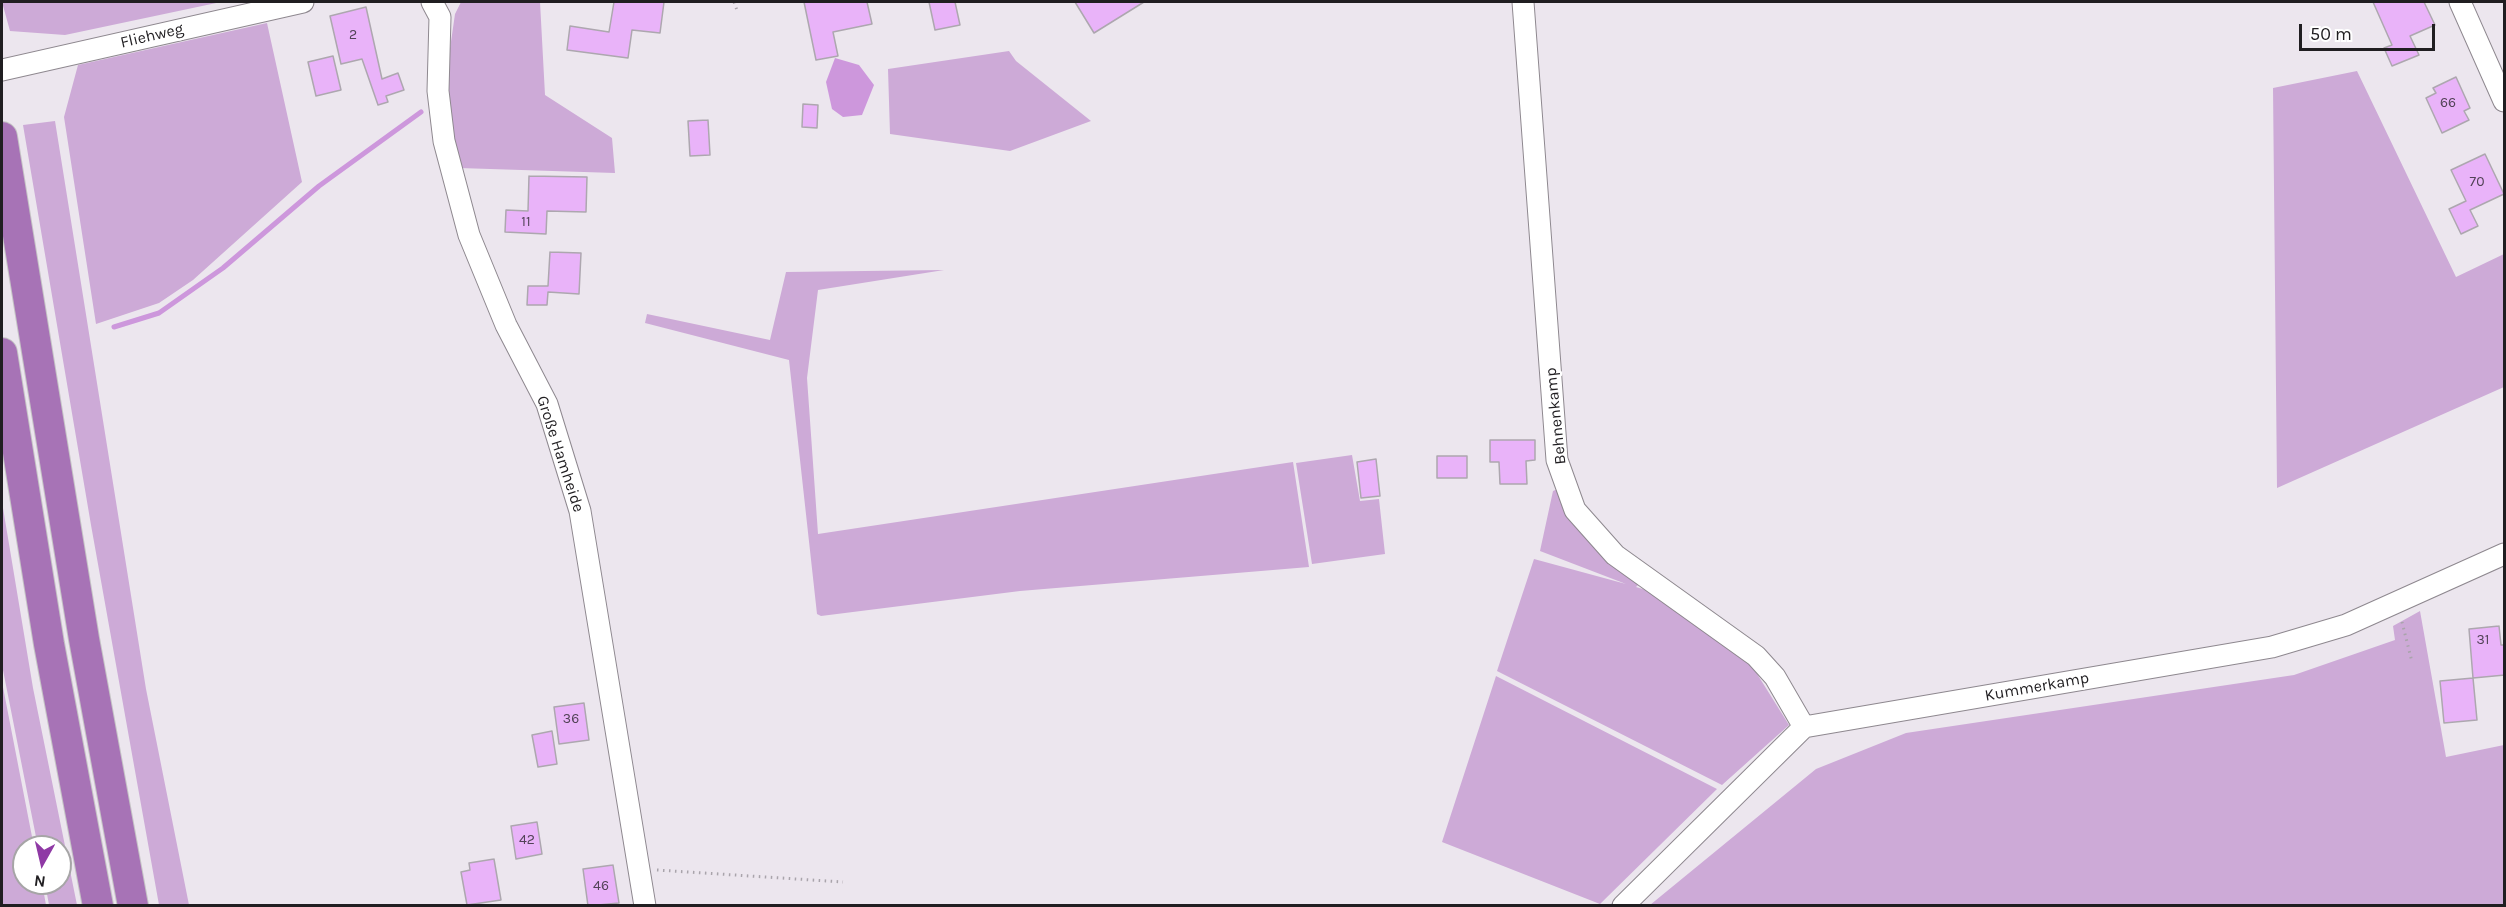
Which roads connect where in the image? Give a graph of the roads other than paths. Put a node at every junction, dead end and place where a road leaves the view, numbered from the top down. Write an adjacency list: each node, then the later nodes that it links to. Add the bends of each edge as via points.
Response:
1 (303, 2): 5 (street, Fliehweg)
2 (1523, 2): 10 (street, Behnenkamp, via 1557,460 1575,510 1615,555 1756,656 1775,677)
3 (2460, 2): 6 (street)
4 (439, 7): 13 (street, Große Hamheide, via 438,91 444,141 469,235 506,325 547,404 580,510)
5 (2, 70)
6 (2505, 101)
7 (2, 137): 12 (highway, via 84,639)
8 (2, 353): 11 (highway)
9 (2505, 554): 10 (street, Kummerkamp, via 2346,626 2272,647)
10 (1804, 728): 14 (street)
11 (98, 906)
12 (133, 906)
13 (645, 906)
14 (1623, 906)

